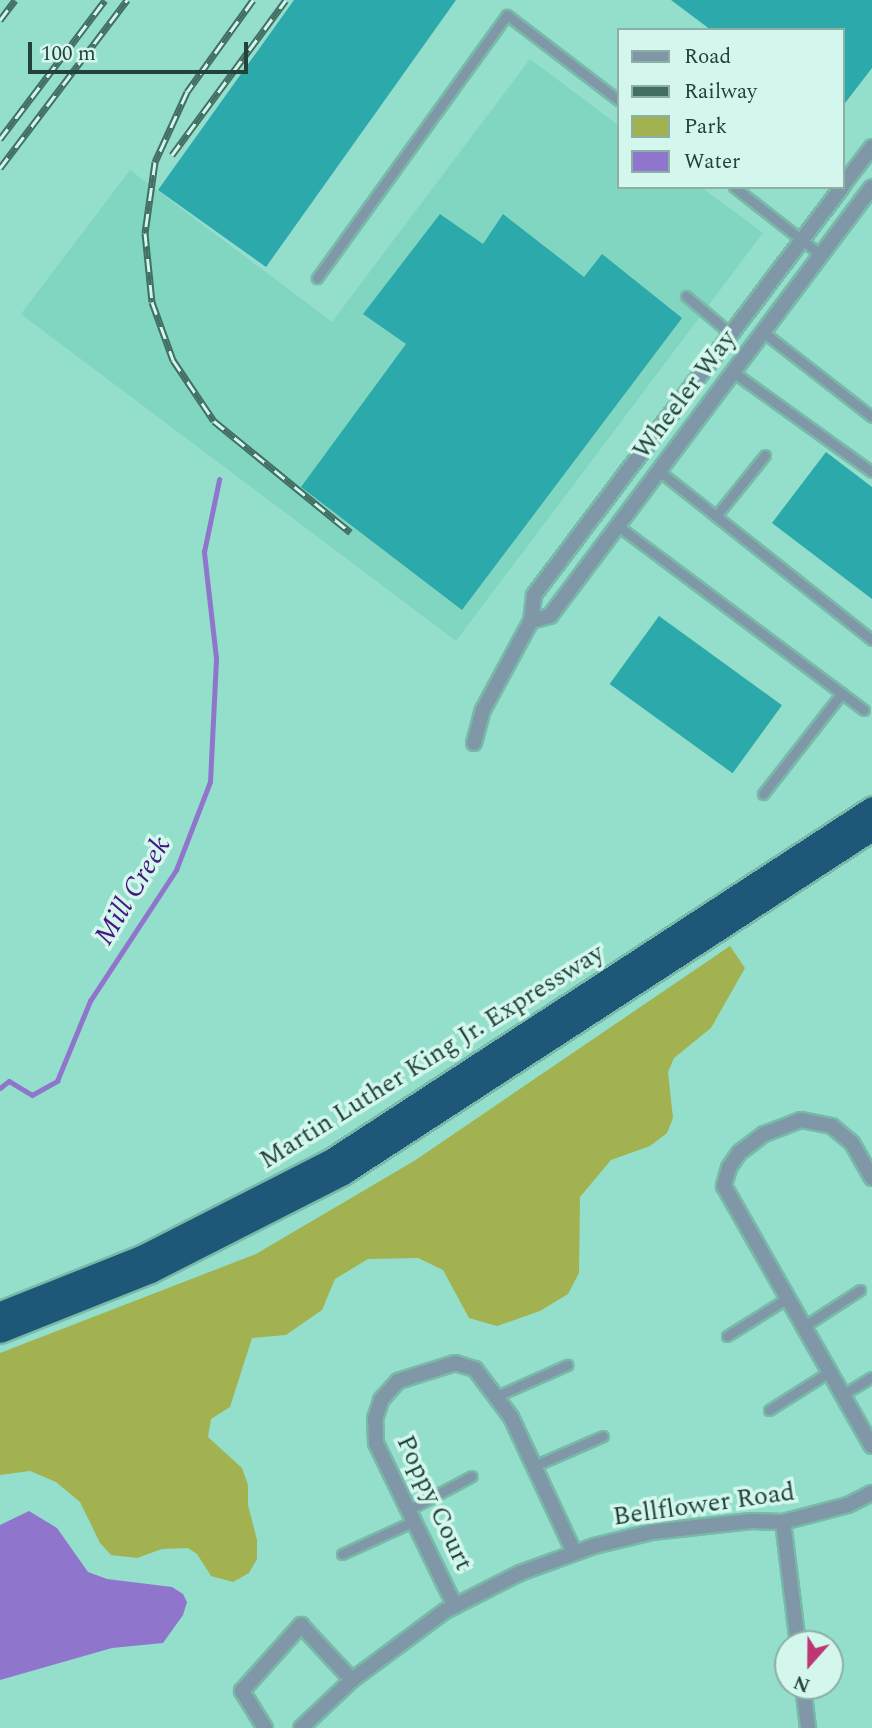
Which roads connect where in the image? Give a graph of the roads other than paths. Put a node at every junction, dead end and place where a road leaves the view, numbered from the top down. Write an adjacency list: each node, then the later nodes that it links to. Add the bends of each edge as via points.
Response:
1 (616, 98): 9 (lane, via 507,15)
2 (872, 147): 3 (street, Wheeler Way)
3 (844, 184)
4 (872, 187): 8 (street, Wheeler Way)
5 (737, 189): 7 (lane)
6 (840, 189): 7 (street, Wheeler Way)
7 (802, 239): 8 (lane); 12 (street, Wheeler Way)
8 (821, 255): 11 (street, Wheeler Way)
9 (317, 278)
10 (687, 296): 12 (lane)
11 (763, 332): 13 (street, Wheeler Way); 14 (lane)
12 (731, 334): 20 (street, Wheeler Way, via 534,594)
13 (733, 372): 16 (street, Wheeler Way); 17 (lane)
14 (872, 417)
15 (765, 455): 18 (lane)
16 (659, 471): 18 (lane); 19 (street, Wheeler Way)
17 (872, 472)
18 (716, 516): 21 (lane)
19 (618, 526): 20 (street, Wheeler Way, via 550,617); 22 (lane)
20 (531, 621): 24 (street, Wheeler Way, via 483,710)
21 (872, 640)
22 (842, 693): 23 (lane); 25 (lane)
23 (864, 710)
24 (474, 743)
25 (762, 794)
26 (872, 807): 31 (highway, Martin Luther King Jr. Expressway, via 333,1157 143,1255)
27 (872, 830): 33 (highway, Martin Luther King Jr. Expressway, via 343,1174 150,1272)
28 (872, 1178): 30 (street, via 852,1143 815,1119 764,1134 729,1168 724,1186 734,1209)
29 (860, 1290): 32 (lane)
30 (786, 1299): 32 (street); 34 (lane)
31 (0, 1312)
32 (803, 1327): 36 (street)
33 (0, 1332)
34 (727, 1336)
35 (567, 1365): 39 (lane)
36 (829, 1372): 38 (street); 40 (lane)
37 (872, 1377): 38 (lane)
38 (842, 1395): 42 (street)
39 (497, 1396): 43 (street, Poppy Court); 46 (street, Poppy Court, via 475,1369 455,1363 398,1381 381,1400 375,1419 376,1443)
40 (769, 1409)
41 (603, 1436): 43 (lane)
42 (872, 1446)
43 (534, 1466): 48 (street, Poppy Court)
44 (472, 1476): 46 (lane)
45 (872, 1493): 47 (street, Bellflower Road, via 848,1505)
46 (411, 1515): 49 (lane); 50 (street, Poppy Court)
47 (783, 1522): 48 (street, Bellflower Road, via 690,1526); 51 (street)
48 (574, 1552): 50 (street, Bellflower Road)
49 (342, 1553)
50 (455, 1606): 52 (street, Bellflower Road)
51 (796, 1630)
52 (352, 1680): 54 (street, via 301,1625 242,1691); 55 (street, Bellflower Road)
53 (805, 1700): 56 (street)
54 (265, 1728)
55 (302, 1728)
56 (808, 1728)

